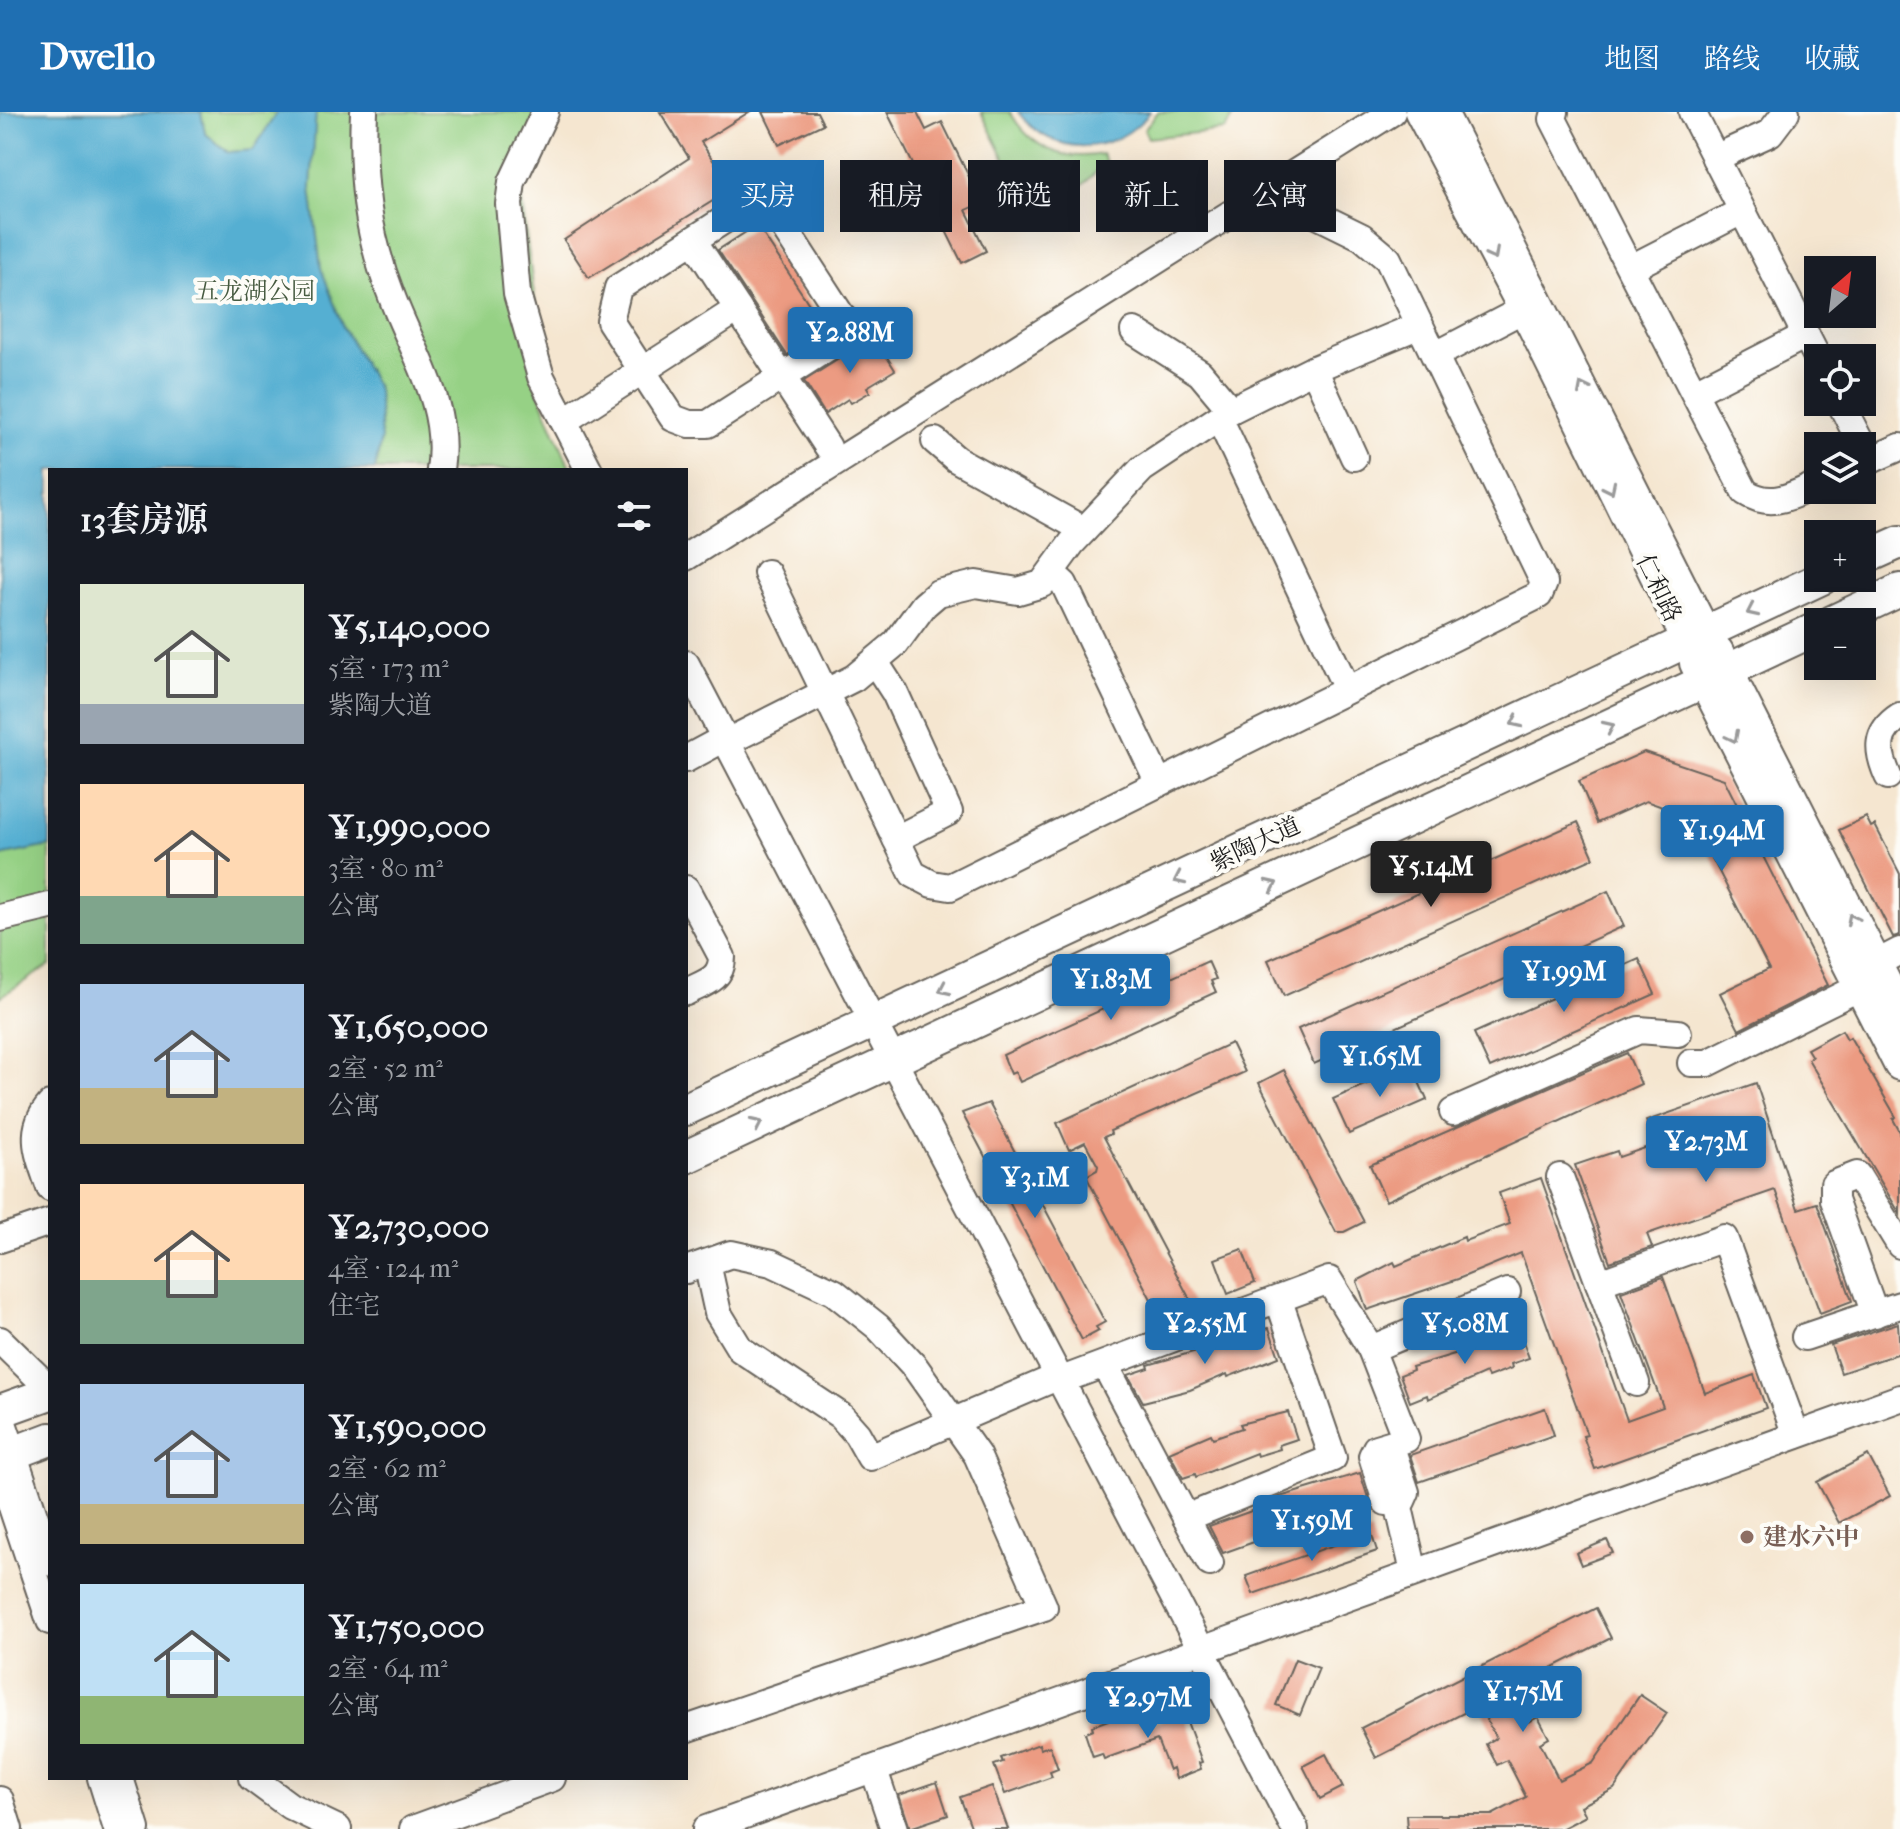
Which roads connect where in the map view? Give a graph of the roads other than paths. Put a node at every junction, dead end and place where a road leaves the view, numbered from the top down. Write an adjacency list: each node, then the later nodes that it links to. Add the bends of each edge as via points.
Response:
1 (364, 112): 33 (street, via 362,172 370,231 391,297 435,393 443,429)
2 (545, 112): 27 (street, via 515,171 509,204 523,322 541,377)
3 (1362, 112): 29 (street)
4 (1392, 112): 40 (street)
5 (1418, 112): 16 (street, 仁和路, one-way to 16)
6 (1444, 112): 47 (street, 仁和路, one-way to 6)
7 (1555, 112): 14 (street, via 1553,119)
8 (1692, 112): 10 (street)
9 (1786, 112): 10 (street, via 1770,133)
10 (1715, 158): 11 (street)
11 (1742, 211): 14 (street); 19 (street)
12 (1336, 223): 17 (street, via 1388,259)
13 (693, 240): 15 (street); 23 (street, via 615,295 610,321); 24 (street, via 763,195 852,332)
14 (1631, 268): 25 (street)
15 (738, 309): 23 (street); 24 (street)
16 (1522, 310): 21 (street); 47 (street, 仁和路, one-way to 47)
17 (1420, 325): 21 (street); 22 (street)
18 (1134, 331): 26 (street, via 1200,373)
19 (1806, 335): 20 (street); 25 (street)
20 (1810, 344)
21 (1436, 355): 51 (street, via 1544,583 1539,595)
22 (1314, 369): 26 (street); 31 (street)
23 (642, 371): 24 (street, via 673,418 698,425 708,424); 27 (street)
24 (782, 376): 29 (street)
25 (1695, 392): 35 (street, via 1745,492 1761,501 1780,502)
26 (1226, 415): 36 (street, via 1142,469); 51 (street)
27 (564, 421): 34 (street)
28 (935, 441): 36 (street, via 956,459)
29 (828, 447): 37 (street)
30 (1900, 447): 32 (street)
31 (1354, 457)
32 (1876, 458)
33 (440, 468)
34 (588, 468)
35 (1804, 491)
36 (1084, 530): 42 (street)
37 (688, 537)
38 (1900, 542): 39 (main road)
39 (1876, 553)
40 (688, 556)
41 (767, 573): 52 (street)
42 (1052, 573): 48 (street, via 1026,590 976,584 938,593); 57 (street, via 1064,584)
43 (1804, 586): 47 (main road, 紫陶大道, one-way to 47)
44 (1900, 590): 45 (main road)
45 (1862, 608)
46 (1804, 635): 50 (main road, 紫陶大道)
47 (1696, 637): 50 (main road, 仁和路); 65 (main road, 紫陶大道, one-way to 65)
48 (875, 662): 52 (street); 58 (street, via 895,693 949,812)
49 (688, 668): 54 (street)
50 (1716, 676): 62 (main road, 仁和路); 67 (main road, 紫陶大道, one-way to 50)
51 (1347, 689): 57 (street)
52 (825, 692): 54 (street); 58 (street)
53 (1900, 716): 56 (street, via 1879,741 1878,754)
54 (726, 740): 55 (street); 65 (street)
55 (688, 758)
56 (1888, 776)
57 (1159, 783): 58 (street, via 950,887 913,874)
58 (896, 839)
59 (688, 893): 63 (street, via 722,957 717,977)
60 (48, 906): 61 (street)
61 (0, 918)
62 (1878, 968): 64 (main road, 仁和路); 68 (street, via 1708,1063); 69 (main road, 仁和路)
63 (688, 991)
64 (1900, 1013)
65 (872, 1022): 67 (street); 71 (main road, 紫陶大道)
66 (1678, 1033): 72 (street, via 1639,1030)
67 (892, 1061): 73 (main road, 紫陶大道, one-way to 67); 88 (street)
68 (1691, 1063)
69 (1900, 1064)
70 (48, 1108): 75 (street, via 35,1141)
71 (688, 1108)
72 (1453, 1112)
73 (688, 1156)
74 (1560, 1177): 80 (street)
75 (48, 1182)
76 (48, 1223): 77 (street)
77 (0, 1239)
78 (1900, 1245): 83 (street, via 1857,1175 1834,1184 1834,1200)
79 (696, 1266): 94 (street, via 731,1254 792,1270 834,1292 897,1346); 94 (street, via 740,1349 841,1416 870,1457)
80 (1599, 1283): 89 (street); 95 (street, via 1724,1238)
81 (1507, 1292): 86 (street)
82 (1279, 1301): 86 (street, via 1329,1280); 87 (street); 98 (street, via 1333,1458)
83 (1888, 1310): 84 (street)
84 (1805, 1337)
85 (0, 1340): 90 (street)
86 (1371, 1349): 101 (street, via 1406,1439 1376,1448 1373,1465 1386,1502 1398,1503)
87 (1105, 1365): 88 (street); 98 (street)
88 (1058, 1379): 94 (street); 103 (street)
89 (1636, 1383)
90 (48, 1389)
91 (48, 1392): 93 (main road)
92 (1900, 1398): 95 (street)
93 (0, 1412): 97 (street)
94 (953, 1421): 104 (street, via 977,1455 1044,1607)
95 (1796, 1435): 101 (street)
96 (48, 1440): 97 (main road)
97 (5, 1460): 99 (street); 102 (street)
98 (1186, 1518): 100 (street)
99 (48, 1557)
100 (1210, 1563)
101 (1414, 1572): 103 (street)
102 (48, 1614)
103 (1201, 1650): 105 (street); 119 (street)
104 (688, 1728)
105 (874, 1770): 111 (street); 118 (street)
106 (102, 1780): 113 (street)
107 (121, 1780): 114 (street)
108 (255, 1780): 115 (street, via 290,1806)
109 (547, 1780): 116 (street)
110 (0, 1800): 112 (street)
111 (762, 1820): 117 (street)
112 (9, 1829)
113 (117, 1829)
114 (136, 1829)
115 (338, 1829)
116 (413, 1829)
117 (706, 1829)
118 (894, 1829)
119 (1295, 1829)

